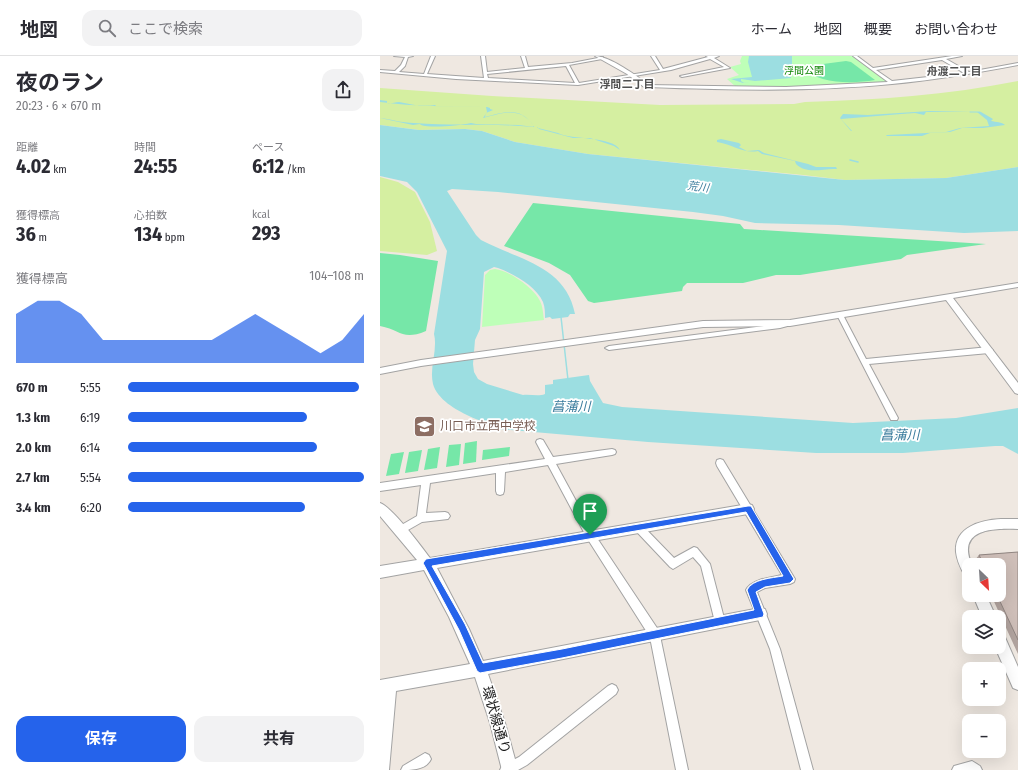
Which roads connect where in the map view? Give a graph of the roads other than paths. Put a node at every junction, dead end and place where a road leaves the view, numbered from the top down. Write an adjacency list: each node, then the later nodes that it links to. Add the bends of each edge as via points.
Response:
1 (380, 56): 2 (street)
2 (391, 56)
3 (396, 56): 4 (street)
4 (407, 56): 5 (street); 24 (street, via 403,66)
5 (411, 56)
6 (432, 56): 28 (street)
7 (483, 56): 25 (street)
8 (524, 56): 19 (street)
9 (717, 56): 15 (street)
10 (855, 56): 21 (street)
11 (937, 56): 16 (street)
12 (960, 56): 16 (street)
13 (600, 57): 18 (street); 26 (street)
14 (656, 57): 22 (street)
15 (709, 57): 20 (street); 29 (street, via 728,68)
16 (942, 59): 21 (street); 27 (street)
17 (1018, 64): 27 (street)
18 (567, 65): 19 (street); 32 (street)
19 (527, 69): 25 (street)
20 (671, 69): 22 (street); 29 (street)
21 (872, 69): 31 (street)
22 (662, 70): 26 (street)
23 (380, 71): 24 (street)
24 (396, 72): 28 (street)
25 (486, 73): 30 (street)
26 (631, 74): 32 (street); 33 (street)
27 (969, 74): 31 (street)
28 (425, 75): 30 (street)
29 (682, 76): 34 (street)
30 (486, 79): 32 (street)
31 (892, 83): 34 (street, via 763,88)
32 (578, 84)
33 (646, 86): 34 (street)
34 (683, 87)
35 (1017, 286): 36 (street)
36 (948, 297): 37 (street); 40 (street)
37 (840, 315): 38 (street); 41 (street)
38 (790, 323): 39 (street); 42 (street, via 703,324 421,363)
39 (609, 348)
40 (989, 350): 41 (street); 43 (street)
41 (864, 362): 44 (street)
42 (380, 371)
43 (1018, 390)
44 (894, 418)
45 (540, 442): 47 (street)
46 (612, 452): 47 (street)
47 (550, 461): 49 (street); 60 (street)
48 (720, 463): 54 (street)
49 (500, 469): 50 (street); 52 (street)
50 (426, 480): 51 (street); 56 (street)
51 (380, 487)
52 (500, 491)
53 (380, 508): 59 (street, 環状線通り)
54 (748, 509): 58 (street); 64 (street, via 790,579 764,583 751,590)
55 (445, 516): 56 (street)
56 (421, 518): 59 (street)
57 (1018, 524): 61 (street, via 978,527 965,538 962,551)
58 (638, 527): 60 (street); 65 (street, via 673,564 694,551 705,564)
59 (401, 530): 62 (street, 環状線通り)
60 (590, 535): 62 (street); 66 (street)
61 (964, 558)
62 (426, 563): 63 (street); 68 (street, 環状線通り, via 458,620)
63 (380, 572)
64 (760, 614): 65 (street); 77 (street, via 764,618 775,650)
65 (720, 622): 66 (street)
66 (655, 635): 68 (street); 76 (street)
67 (1005, 654): 69 (street)
68 (480, 668): 70 (street); 73 (street, 環状線通り, via 492,702)
69 (1018, 683)
70 (384, 687): 74 (street)
71 (612, 690): 73 (street, via 523,761)
72 (425, 759): 75 (street)
73 (509, 769)
74 (381, 770)
75 (406, 770)
76 (682, 770)
77 (807, 770)
78 (958, 770): 79 (street, via 972,767)
79 (976, 770)

